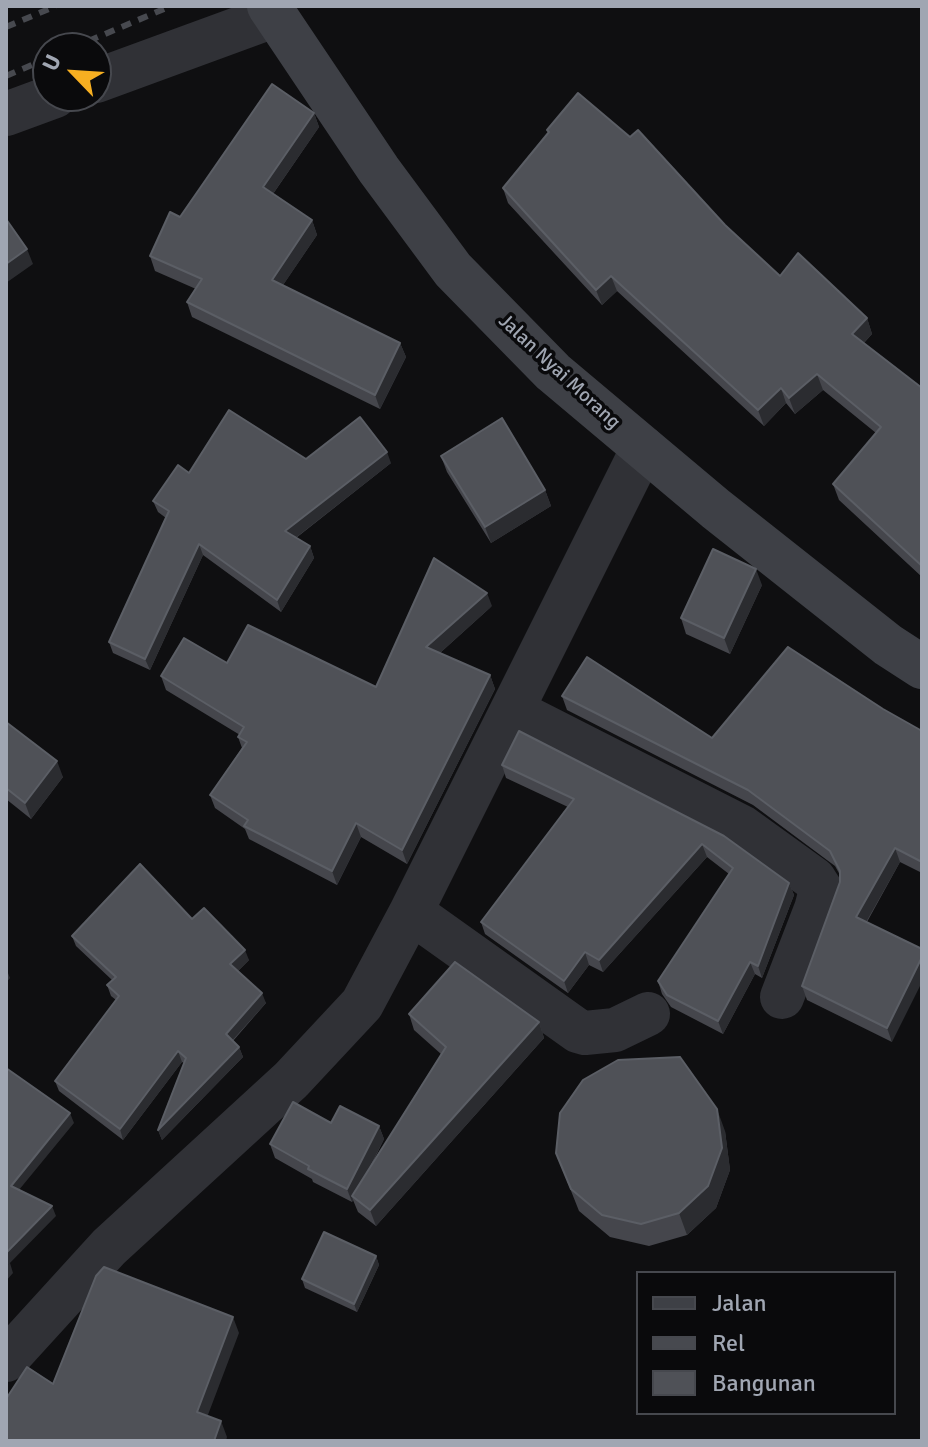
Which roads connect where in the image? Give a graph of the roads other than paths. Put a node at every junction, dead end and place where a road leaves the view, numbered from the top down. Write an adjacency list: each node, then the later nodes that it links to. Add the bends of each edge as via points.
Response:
1 (273, 10): 2 (street); 5 (street, Jalan Nyai Morang, via 453,270 553,372)
2 (112, 75)
3 (32, 104): 4 (street)
4 (6, 114)
5 (643, 448): 6 (street, Jalan Nyai Morang); 7 (street)
6 (922, 667)
7 (512, 710): 8 (street); 9 (street, via 742,827 814,879 821,890)
8 (411, 912): 10 (street, via 578,1031 615,1030); 11 (street, via 362,1004 291,1080 109,1247)
9 (782, 997)
10 (648, 1014)
11 (6, 1360)

